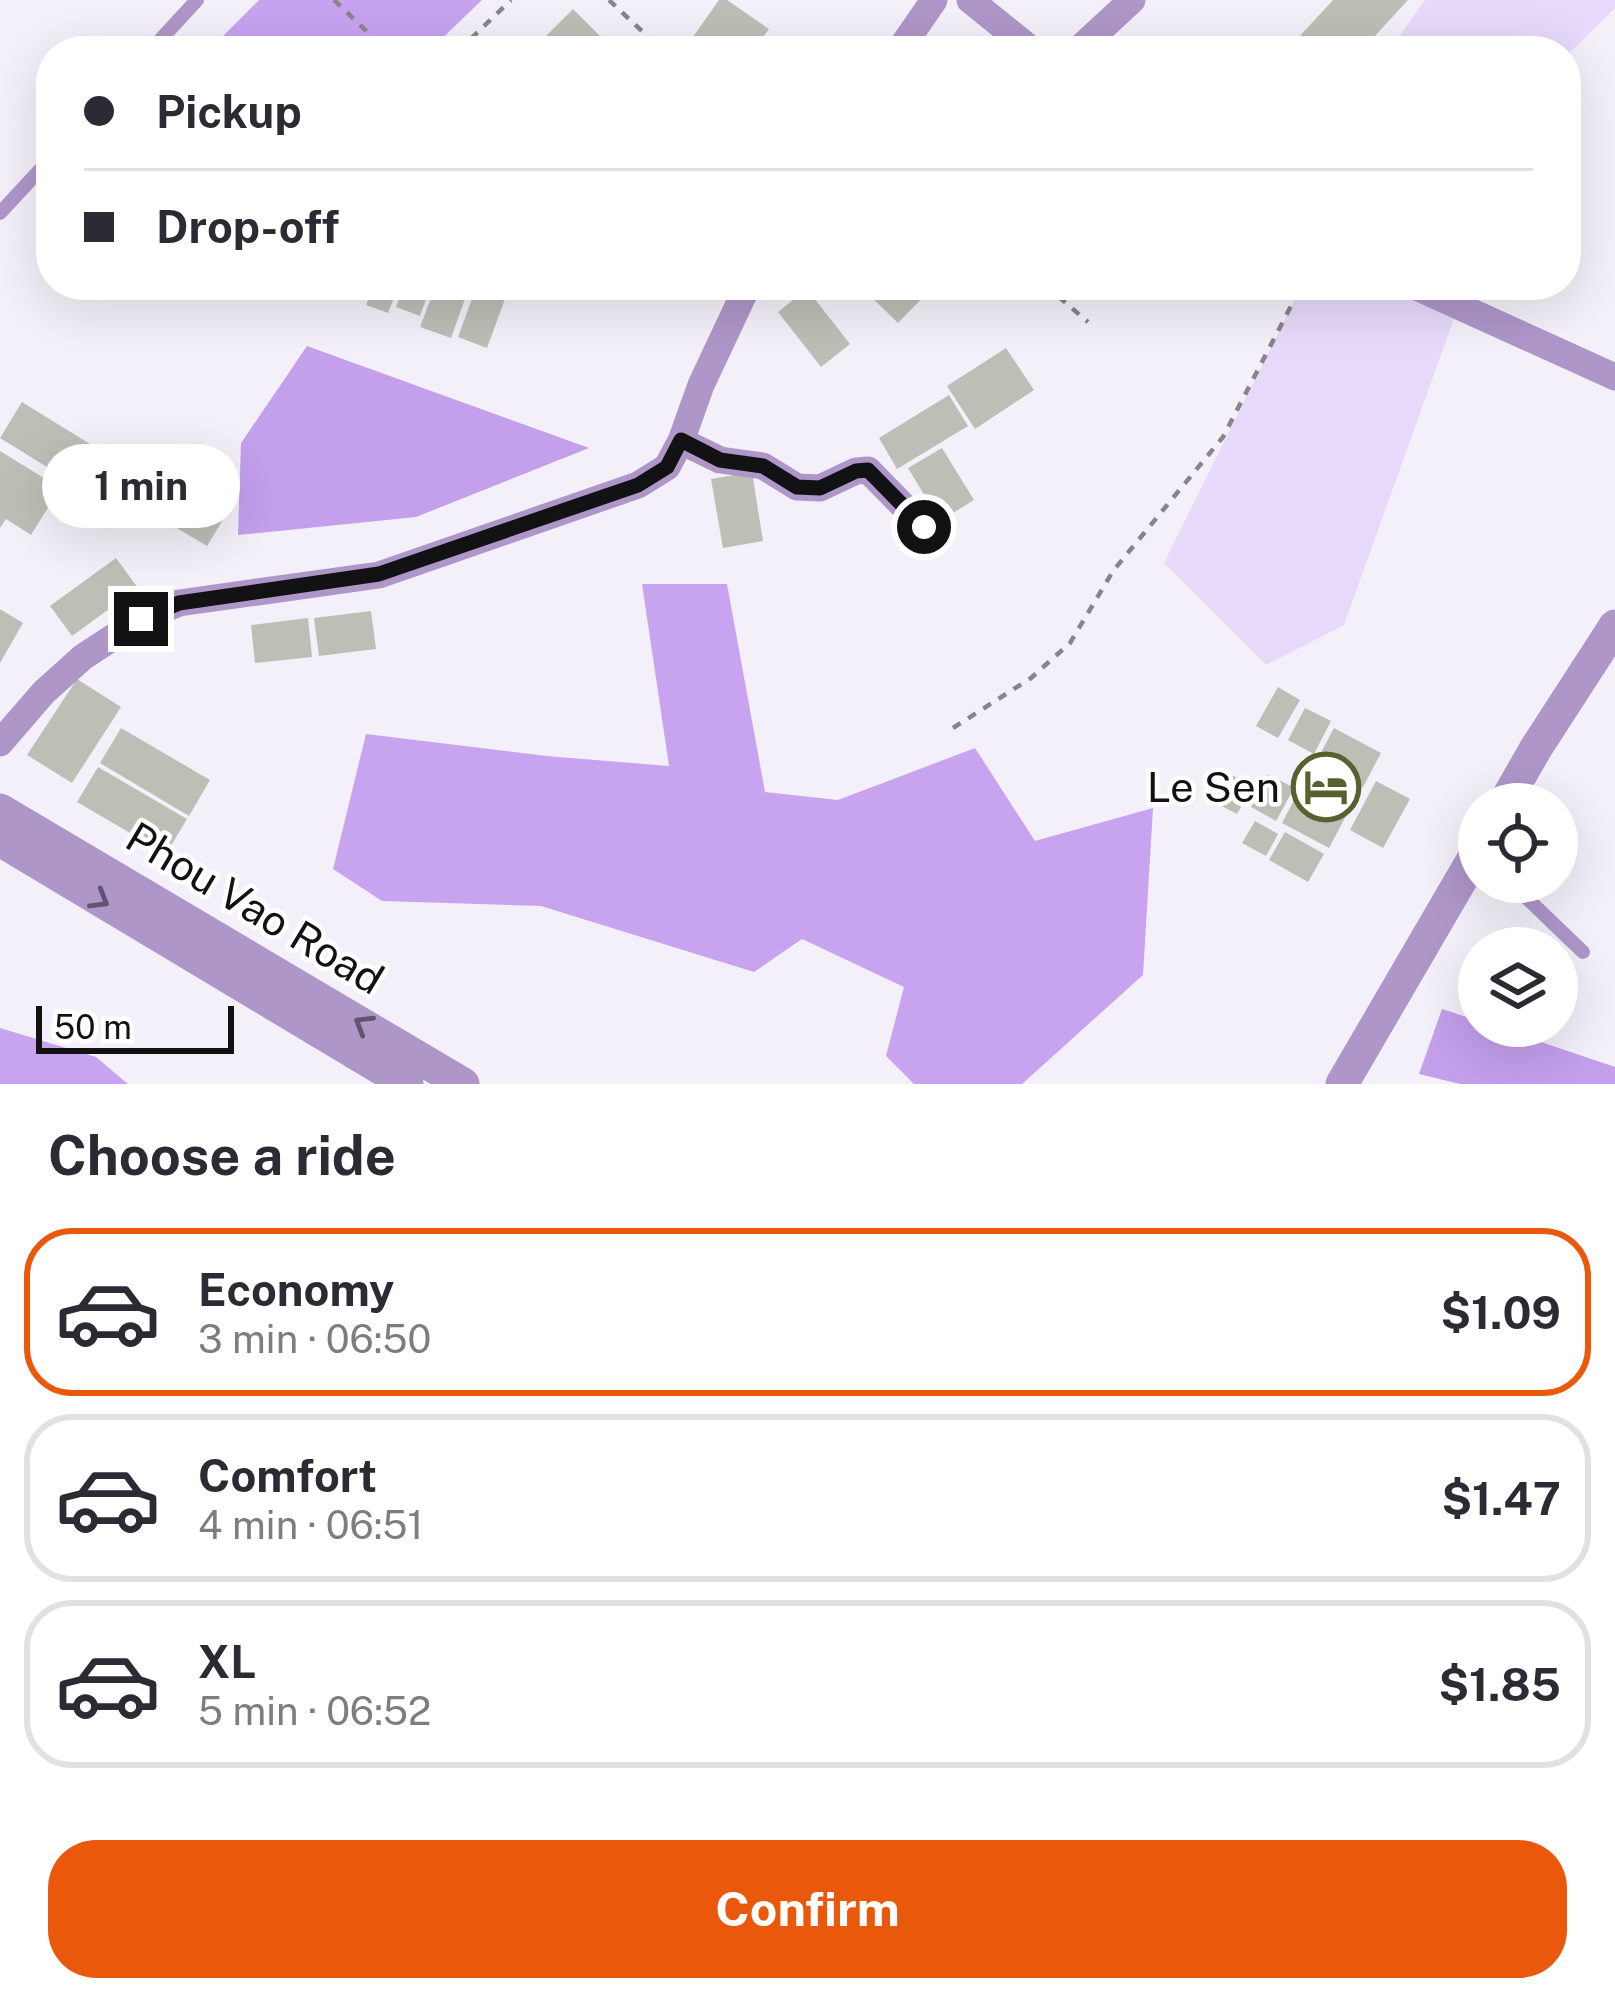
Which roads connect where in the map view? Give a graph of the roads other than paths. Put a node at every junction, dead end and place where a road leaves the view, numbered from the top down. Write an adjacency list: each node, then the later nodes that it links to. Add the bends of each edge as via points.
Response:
1 (197, 0): 5 (lane)
2 (934, 0): 6 (street)
3 (970, 0): 7 (street)
4 (1132, 0): 8 (street)
5 (163, 36)
6 (909, 36)
7 (1014, 36)
8 (1093, 36)
9 (36, 174): 10 (lane)
10 (0, 213)
11 (741, 300): 14 (street)
12 (1445, 300): 13 (street)
13 (1615, 377)
14 (681, 440): 15 (street, via 720,460 763,466 797,487 820,488 868,470); 17 (street, via 667,467 638,485 379,574 179,603 141,619 83,657)
15 (924, 527)
16 (1615, 626): 18 (street)
17 (0, 743)
18 (1516, 783)
19 (0, 810): 25 (street, Phou Vao Road, one-way to 19)
20 (0, 840): 24 (street, Phou Vao Road, one-way to 24)
21 (1458, 886): 26 (street)
22 (1532, 903): 23 (lane)
23 (1583, 952)
24 (407, 1084)
25 (463, 1084)
26 (1342, 1084)

